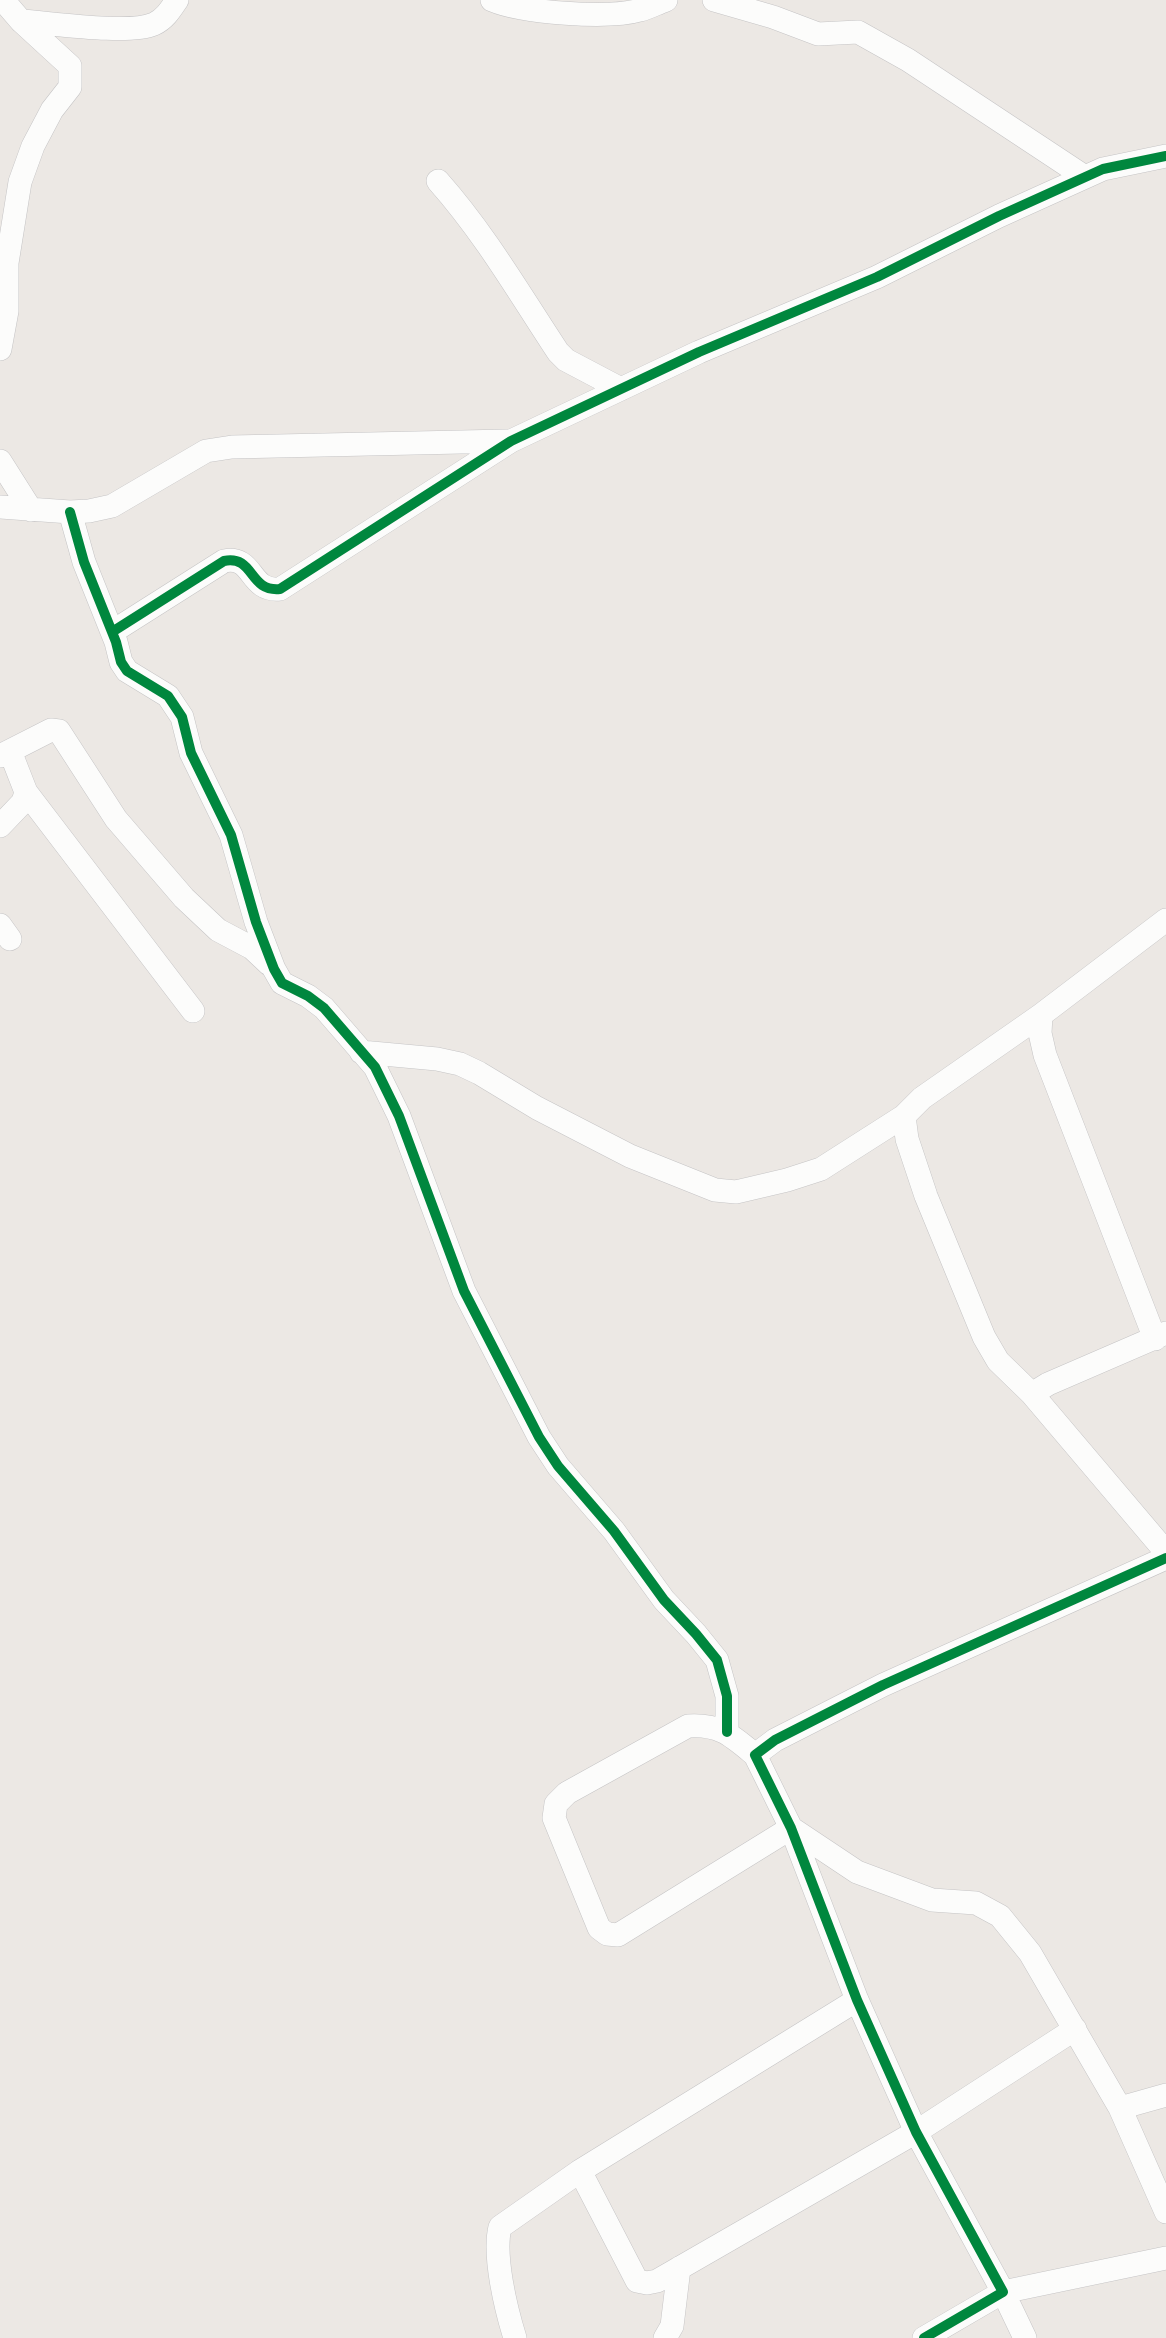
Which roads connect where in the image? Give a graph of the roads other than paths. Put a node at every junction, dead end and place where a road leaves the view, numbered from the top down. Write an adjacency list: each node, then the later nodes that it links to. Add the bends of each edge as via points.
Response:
1 (1, 0): 6 (street)
2 (177, 0): 6 (street, via 166,16 142,27)
3 (492, 0): 4 (street, via 537,11 590,15 638,11)
4 (666, 0)
5 (714, 0): 8 (street, via 818,34 858,32)
6 (21, 22): 10 (street, via 70,66 71,87 52,110 20,182)
7 (1166, 156): 8 (street)
8 (1085, 177): 11 (street, via 877,277)
9 (438, 181): 11 (street, via 468,215 558,352)
10 (0, 349)
11 (621, 389): 12 (street)
12 (510, 441): 16 (street, via 232,447 206,452 111,506); 17 (street, via 289,585 263,588 244,564 224,561)
13 (0, 461): 15 (street)
14 (0, 507): 15 (street)
15 (31, 510): 16 (street)
16 (70, 512): 17 (street, via 88,575)
17 (112, 632): 22 (street, via 127,671 168,696 182,717 191,753 231,835)
18 (5, 754): 19 (street); 22 (street, via 51,730 59,731 116,819 184,898 218,930 252,948)
19 (26, 792): 20 (street, via 23,802); 23 (street)
20 (0, 826)
21 (1166, 920): 24 (street)
22 (274, 969): 25 (street, via 282,983 324,1008)
23 (193, 1011)
24 (1041, 1015): 26 (street, via 922,1098); 27 (street, via 1045,1055)
25 (361, 1052): 26 (street, via 460,1065 630,1156 715,1190 736,1192 821,1169); 31 (street, via 375,1067 399,1115 464,1291 539,1437 664,1600 717,1660 727,1696)
26 (904, 1116): 28 (street, via 926,1196 984,1337 998,1361)
27 (1161, 1336): 28 (street)
28 (1032, 1394): 29 (street)
29 (1166, 1552)
30 (1166, 1558): 32 (street, via 883,1685 775,1740)
31 (727, 1732): 32 (street); 33 (street, via 688,1726 555,1804 554,1818 599,1928 618,1935)
32 (755, 1755): 33 (street)
33 (791, 1828): 34 (street); 35 (street, via 857,1872 932,1900 976,1903 1000,1916 1030,1953)
34 (857, 2000): 38 (street); 39 (street)
35 (1075, 2029): 37 (street); 38 (street)
36 (1166, 2095): 37 (street)
37 (1120, 2108): 40 (street)
38 (916, 2132): 42 (street); 43 (street)
39 (580, 2171): 42 (street, via 637,2281 657,2281); 44 (street, via 500,2227 500,2261)
40 (1166, 2212)
41 (1166, 2258): 43 (street)
42 (679, 2268): 45 (street, via 672,2326)
43 (1003, 2292): 46 (street); 47 (street)
44 (515, 2338)
45 (665, 2338)
46 (924, 2338)
47 (1025, 2338)

